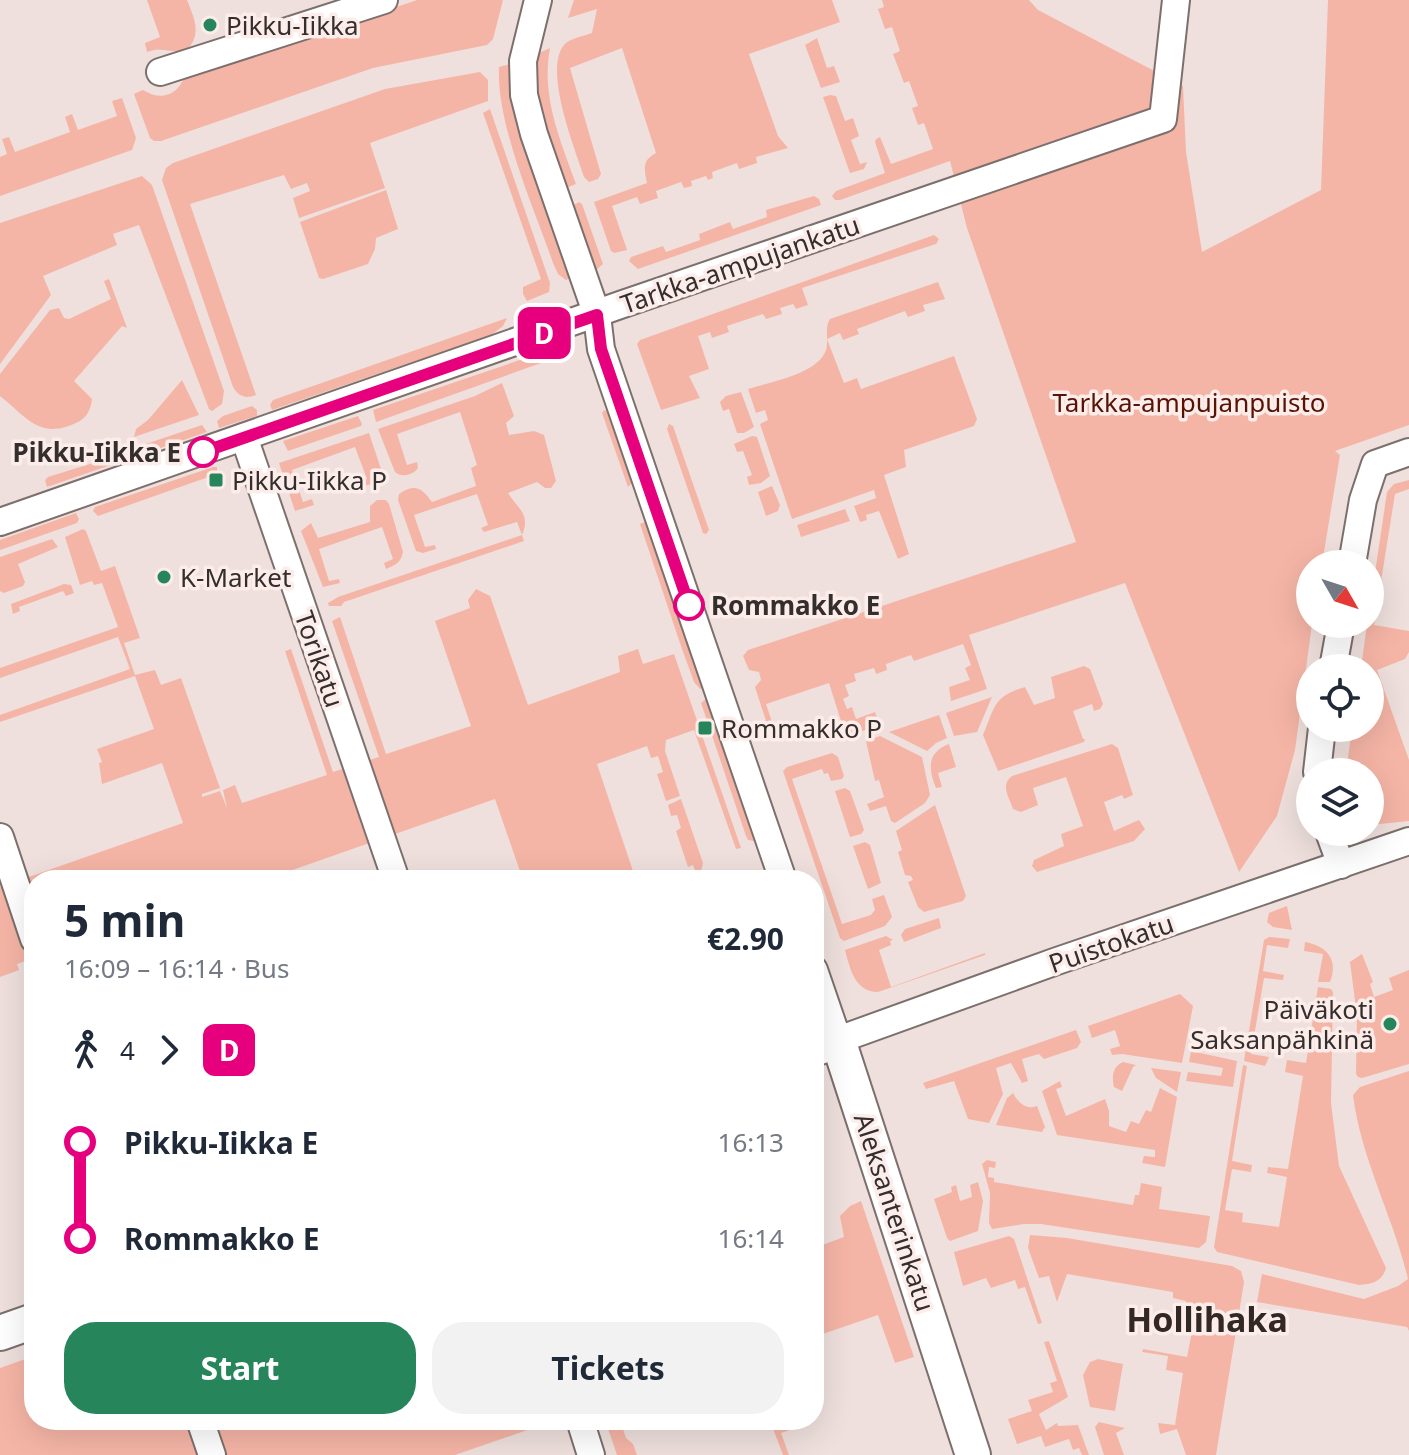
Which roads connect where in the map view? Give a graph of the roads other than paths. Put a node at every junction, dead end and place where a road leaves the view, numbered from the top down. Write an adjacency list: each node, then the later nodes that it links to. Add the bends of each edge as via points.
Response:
1 (384, 0): 4 (street)
2 (538, 0): 5 (street, via 523,61 524,95)
3 (1176, 0): 5 (street, Tarkka-ampujankatu, via 1163,119)
4 (160, 72)
5 (597, 315): 6 (street, Tarkka-ampujankatu); 15 (street, via 601,349)
6 (244, 437): 8 (street, Tarkka-ampujankatu); 14 (street, Torikatu)
7 (1409, 452): 9 (street, via 1375,464)
8 (0, 522)
9 (1354, 550)
10 (0, 837): 16 (street)
11 (1409, 841): 13 (street, Puistokatu)
12 (1334, 846): 13 (street)
13 (1341, 865): 17 (street, Puistokatu)
14 (393, 870)
15 (780, 870)
16 (24, 909)
17 (826, 1044): 24 (main road, Aleksanterinkatu)
18 (24, 1325): 19 (main road)
19 (0, 1333)
20 (203, 1430): 22 (street)
21 (583, 1430): 23 (street)
22 (212, 1455)
23 (591, 1455)
24 (973, 1455)

